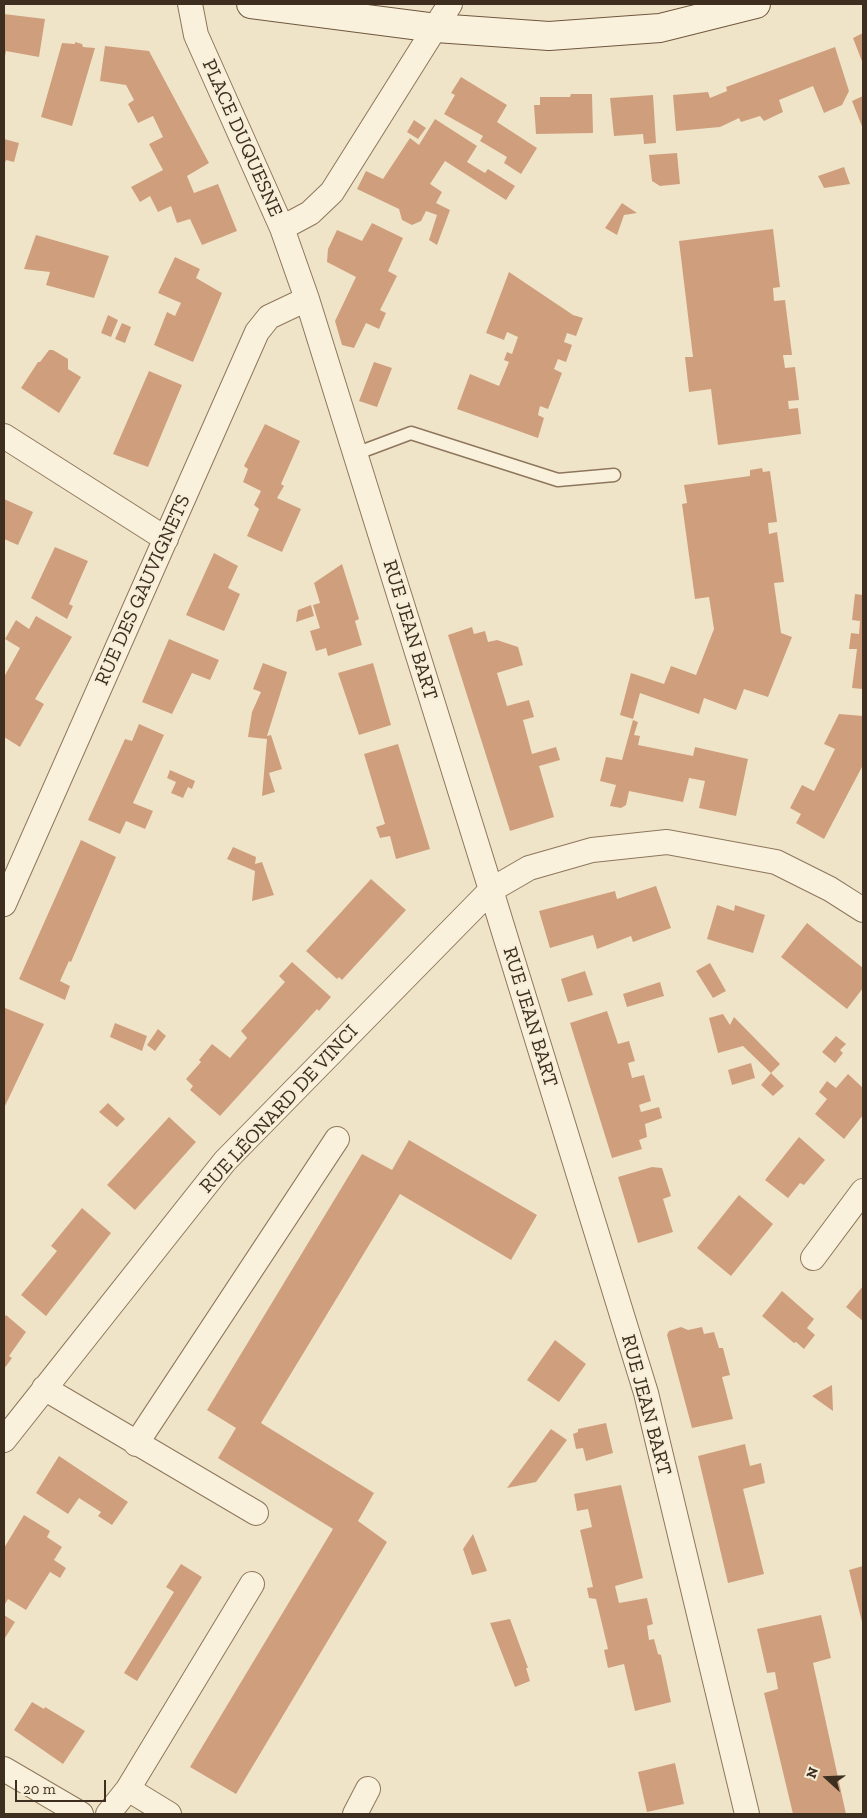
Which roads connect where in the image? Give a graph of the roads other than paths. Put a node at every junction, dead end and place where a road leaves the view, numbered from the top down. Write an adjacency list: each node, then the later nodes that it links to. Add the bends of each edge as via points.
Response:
1 (190, 4): 6 (street, PLACE DUQUESNE, via 196,35)
2 (450, 4): 5 (street)
3 (756, 4): 5 (main road, via 660,28 549,36)
4 (266, 5): 5 (main road)
5 (436, 28): 6 (street, PLACE DUQUESNE, via 332,192 310,213)
6 (282, 228): 7 (street, RUE JEAN BART)
7 (307, 299): 9 (street, RUE JEAN BART); 11 (street, RUE DES GAUVIGNETS, via 269,317 257,332)
8 (4, 436): 11 (street)
9 (355, 454): 10 (lane, via 411,433 558,480); 12 (street, RUE JEAN BART)
10 (614, 475)
11 (166, 539): 13 (street, RUE DES GAUVIGNETS)
12 (491, 890): 14 (street, RUE LÉONARD DE VINCI, via 530,868 592,850 667,842 776,862); 18 (street, RUE LÉONARD DE VINCI, via 225,1161); 30 (street, RUE JEAN BART, via 646,1394)
13 (4, 904)
14 (863, 910)
15 (337, 1139): 20 (street)
16 (863, 1191): 17 (street)
17 (813, 1258)
18 (44, 1388): 19 (street, RUE LÉONARD DE VINCI); 20 (street)
19 (4, 1440)
20 (136, 1444): 21 (street)
21 (256, 1513)
22 (252, 1584): 24 (street)
23 (4, 1769): 26 (street)
24 (128, 1789): 27 (street); 28 (street)
25 (368, 1789): 29 (street)
26 (81, 1814)
27 (108, 1814)
28 (169, 1814)
29 (354, 1814)
30 (746, 1814)

